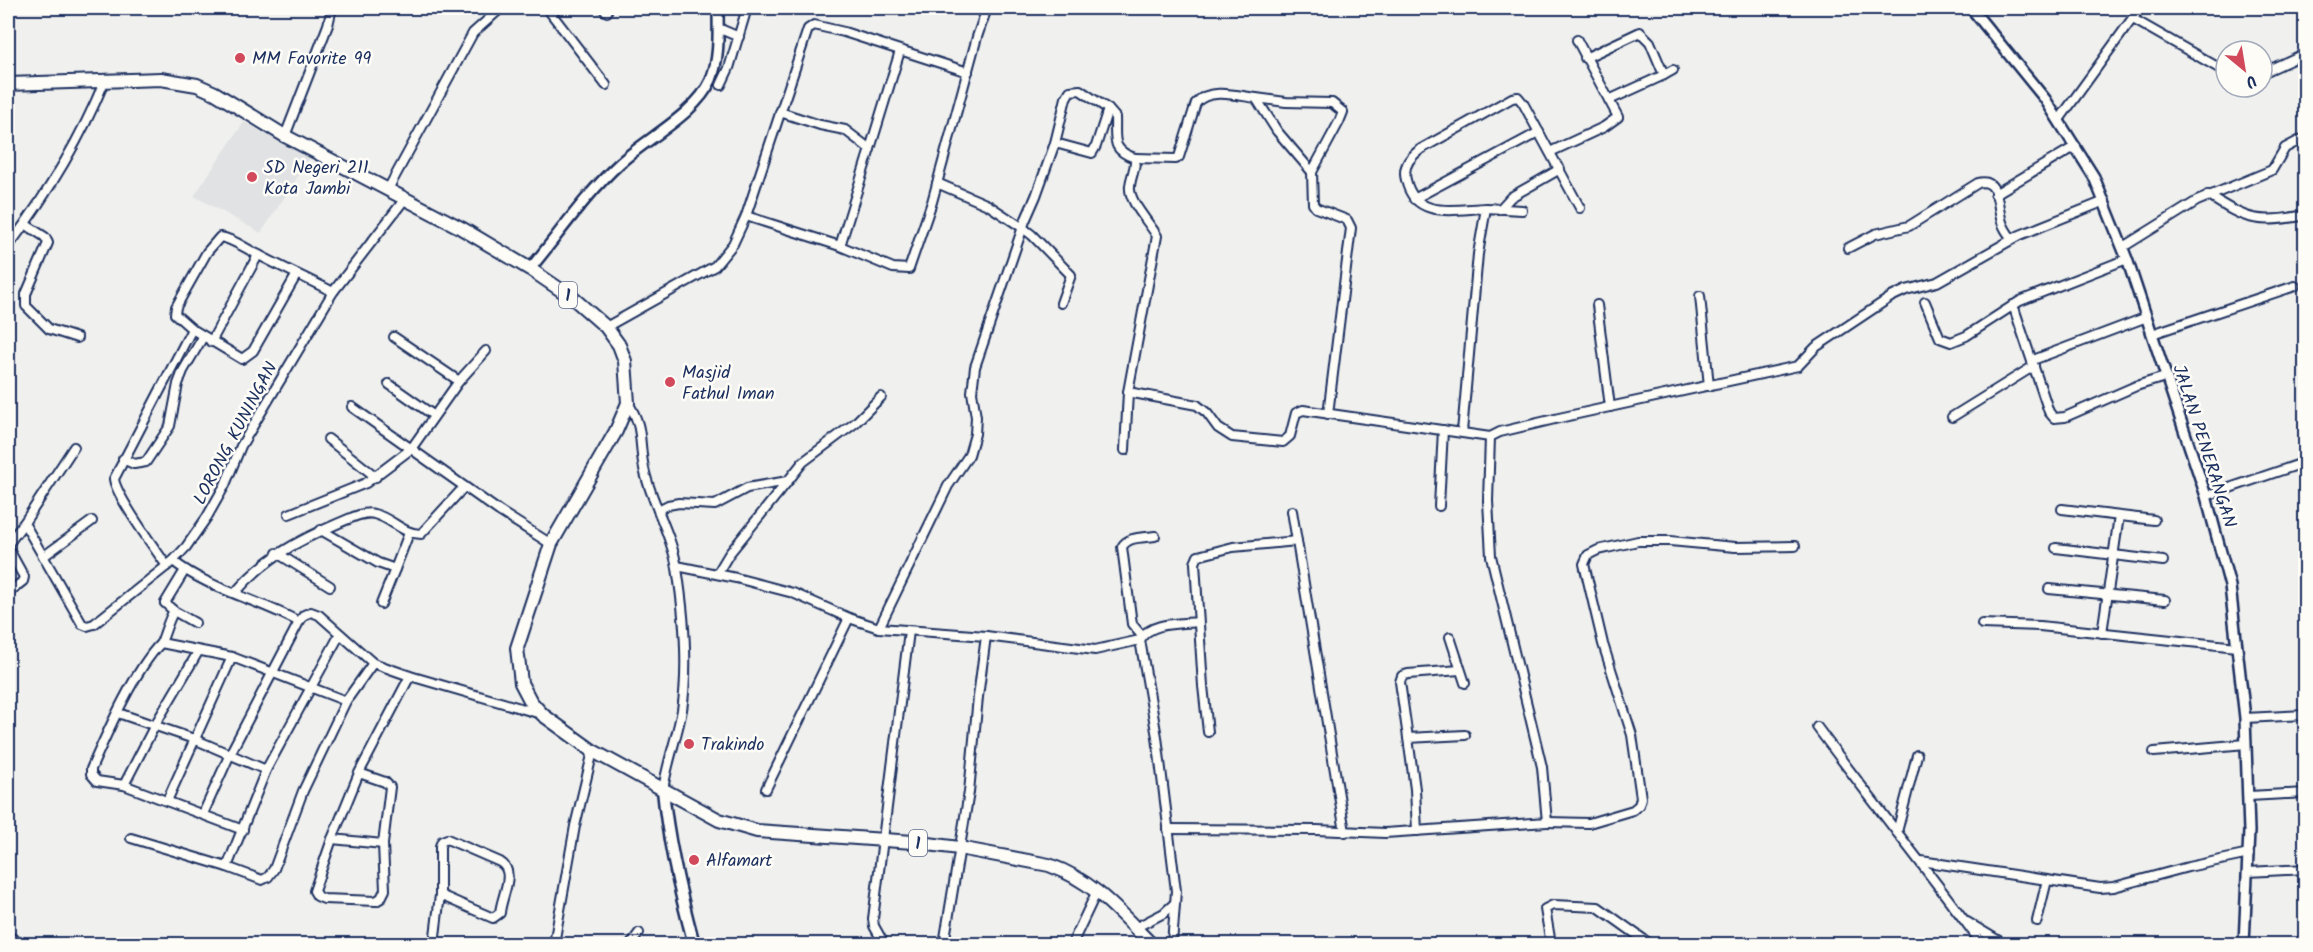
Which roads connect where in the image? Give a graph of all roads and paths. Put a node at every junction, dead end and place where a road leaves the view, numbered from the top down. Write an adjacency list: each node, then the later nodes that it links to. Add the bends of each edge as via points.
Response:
1 (332, 8): 31 (street)
2 (501, 8): 41 (street, via 473,33)
3 (548, 8): 23 (street)
4 (718, 8): 10 (street)
5 (747, 8): 11 (street)
6 (987, 8): 19 (street)
7 (1971, 8): 29 (street, JALAN PENERANGAN)
8 (2140, 8): 9 (street)
9 (2133, 18): 16 (street); 29 (street)
10 (718, 28): 11 (street); 62 (street, via 717,57 711,81 702,96 618,165)
11 (739, 38): 24 (street)
12 (1576, 40): 15 (street)
13 (900, 51): 19 (street); 28 (street, via 814,25 805,35); 35 (street)
14 (2306, 53): 17 (street)
15 (1586, 58): 20 (street, via 1640,32 1650,42); 26 (street)
16 (2214, 65)
17 (2274, 68)
18 (1673, 70): 20 (street)
19 (968, 72): 40 (street)
20 (1664, 75): 26 (street)
21 (104, 82): 22 (highway, 1); 31 (highway, 1, via 161,80 197,85); 53 (street, via 78,139)
22 (8, 84)
23 (606, 85)
24 (721, 85)
25 (1256, 98): 37 (street, via 1206,95 1196,102 1179,157); 39 (street, via 1277,131); 39 (street, via 1332,103 1339,107 1339,122)
26 (1609, 99): 36 (street, via 1618,117 1615,121)
27 (1108, 109): 33 (street, via 1092,153); 33 (street, via 1085,92 1070,91); 37 (street, via 1115,117 1114,141)
28 (780, 112): 35 (street, via 845,129); 52 (street)
29 (2059, 120): 34 (street, JALAN PENERANGAN)
30 (1539, 132): 36 (street); 44 (street); 44 (street, via 1518,97 1497,106 1410,157 1405,176)
31 (285, 136): 41 (highway, 1)
32 (2306, 137): 43 (street, via 2285,148 2270,171)
33 (1055, 143): 54 (street)
34 (2076, 146): 42 (street); 46 (street, JALAN PENERANGAN)
35 (870, 149): 56 (street)
36 (1550, 152): 38 (street)
37 (1135, 158): 85 (street, via 1130,195 1157,236)
38 (1560, 169): 48 (street, via 1511,197); 49 (street)
39 (1312, 172): 90 (street, via 1313,204 1347,220 1351,228)
40 (938, 183): 54 (street, via 988,205); 56 (street, via 909,269 893,268)
41 (387, 191): 45 (highway, 1)
42 (1995, 194): 55 (street, via 2001,221); 59 (street, via 1990,184 1977,183 1910,226 1875,234)
43 (2208, 195): 51 (street, via 2233,212 2254,219 2275,221); 58 (street)
44 (1414, 199): 47 (street, via 1430,209)
45 (404, 200): 62 (highway, 1); 65 (street, LORONG KUNINGAN)
46 (2105, 201): 55 (street); 58 (street, JALAN PENERANGAN)
47 (1486, 208): 48 (street); 94 (street, via 1478,254)
48 (1500, 208): 50 (street)
49 (1580, 208)
50 (1522, 210)
51 (2306, 215)
52 (746, 216): 56 (street); 72 (street, via 733,244 715,266)
53 (25, 224): 57 (street); 77 (street, via 48,243 26,294 26,306 49,328)
54 (1023, 228): 68 (street, via 1071,275); 145 (street, via 975,367 975,434 969,455 948,486)
55 (2012, 239): 84 (street, via 1949,276 1882,303 1816,347 1798,366)
56 (840, 246)
57 (8, 247)
58 (2123, 247): 61 (street, JALAN PENERANGAN)
59 (1848, 248)
60 (258, 255): 63 (street); 73 (street, via 226,238 214,241 174,311); 78 (street)
61 (2127, 259): 70 (street); 71 (street, JALAN PENERANGAN)
62 (530, 269): 72 (highway, 1)
63 (297, 274): 65 (street); 78 (street, via 247,357 240,359)
64 (2295, 286): 74 (street)
65 (333, 292): 127 (street, LORONG KUNINGAN, via 241,446 207,517)
66 (1700, 296): 84 (street)
67 (1925, 302): 70 (street, via 1940,338 1951,342)
68 (1061, 303)
69 (1597, 305): 89 (street)
70 (2013, 305): 80 (street)
71 (2147, 317): 74 (street, JALAN PENERANGAN); 80 (street)
72 (606, 327): 87 (highway, 1, via 625,362)
73 (192, 329): 75 (street); 100 (street)
74 (2152, 334): 81 (street, JALAN PENERANGAN)
75 (203, 337): 78 (street); 100 (street, via 183,370 170,426 159,443 146,462 134,464)
76 (394, 337): 82 (street)
77 (76, 338)
78 (211, 342)
79 (486, 351): 82 (street)
80 (2033, 363): 81 (street, via 2054,418); 92 (street)
81 (2165, 377): 105 (street, JALAN PENERANGAN)
82 (459, 381): 91 (street)
83 (389, 384): 91 (street)
84 (1708, 386): 89 (street)
85 (1128, 392): 90 (street, via 1197,405 1232,437 1283,442 1290,436 1296,413 1304,410); 99 (street)
86 (881, 397): 103 (street, via 855,423 803,462)
87 (628, 403): 108 (street, via 641,429 642,459); 119 (highway, 1)
88 (352, 407): 98 (street)
89 (1610, 407): 95 (street)
90 (1328, 414): 93 (street)
91 (433, 415): 98 (street)
92 (1952, 417)
93 (1443, 430): 94 (street); 106 (street)
94 (1462, 432): 95 (street)
95 (1490, 437): 187 (street, via 1491,556 1542,767)
96 (327, 439): 102 (street)
97 (74, 447): 114 (street)
98 (411, 449): 102 (street); 104 (street)
99 (1125, 450)
100 (123, 459): 127 (street, via 114,485)
101 (2306, 462): 105 (street)
102 (376, 477): 110 (street)
103 (788, 481): 108 (street, via 747,488 715,505 679,503); 131 (street)
104 (464, 487): 116 (street, via 425,531); 119 (street)
105 (2206, 496): 153 (street, JALAN PENERANGAN, via 2230,586)
106 (1439, 507)
107 (2062, 509): 111 (street)
108 (658, 510): 128 (street)
109 (1292, 512): 118 (street)
110 (289, 514)
111 (2119, 516): 112 (street); 124 (street)
112 (2154, 520)
113 (92, 521): 125 (street)
114 (24, 523): 120 (street); 125 (street)
115 (321, 530): 116 (street, via 374,513); 123 (street); 129 (street)
116 (408, 533): 129 (street)
117 (1155, 536): 151 (street, via 1130,539 1122,547 1132,624)
118 (1297, 542): 142 (street, via 1233,547 1198,556); 191 (street)
119 (551, 544): 164 (highway, 1, via 517,648 521,683)
120 (8, 546): 134 (street, via 24,577)
121 (1795, 546): 187 (street, via 1638,541 1587,555 1584,564 1603,644 1632,735 1641,798 1633,810 1589,823)
122 (2056, 548): 124 (street)
123 (278, 554): 132 (street); 135 (street, via 252,572)
124 (2113, 554): 126 (street); 136 (street)
125 (44, 556): 127 (street, LORONG KUNINGAN, via 82,624 87,626)
126 (2163, 561)
127 (170, 564): 130 (street)
128 (677, 566): 131 (street); 182 (street, via 684,629 684,684)
129 (395, 569): 138 (street)
130 (185, 570): 135 (street); 139 (street, via 165,600 165,605)
131 (717, 574): 140 (street, via 793,593)
132 (330, 585)
133 (2049, 589): 136 (street)
134 (8, 593)
135 (235, 593): 141 (street)
136 (2108, 594): 137 (street); 148 (street)
137 (2165, 600)
138 (381, 604)
139 (174, 611): 143 (street); 152 (street)
140 (849, 618): 145 (street); 181 (street)
141 (299, 622): 147 (street, via 311,612); 158 (street)
142 (1198, 622): 151 (street, via 1152,629); 169 (street)
143 (195, 623)
144 (1982, 624): 148 (street)
145 (879, 628): 146 (street)
146 (909, 631): 149 (street); 195 (street)
147 (340, 633): 156 (street); 161 (street)
148 (2102, 633): 153 (street)
149 (986, 636): 151 (street, via 1095,650); 197 (street)
150 (1450, 637): 157 (street)
151 (1141, 638): 188 (street)
152 (161, 644): 154 (street); 163 (street, via 152,652)
153 (2237, 647): 166 (street, JALAN PENERANGAN)
154 (198, 652): 155 (street); 167 (street)
155 (232, 657): 158 (street); 172 (street)
156 (373, 663): 159 (street); 162 (street)
157 (1460, 670): 160 (street); 171 (street, via 1402,676)
158 (273, 671): 161 (street); 176 (street)
159 (410, 676): 164 (street); 179 (street)
160 (1465, 683)
161 (309, 687): 162 (street); 178 (street)
162 (346, 701): 200 (street, via 303,791 274,869 262,879)
163 (118, 712): 167 (street); 180 (street, via 91,774 97,781)
164 (543, 715): 174 (highway, 1)
165 (2306, 715): 166 (street)
166 (2245, 718): 173 (street, JALAN PENERANGAN)
167 (155, 725): 172 (street); 180 (street)
168 (1817, 727): 192 (street)
169 (1208, 732)
170 (1465, 735): 171 (street)
171 (1408, 738): 190 (street)
172 (194, 739): 176 (street); 185 (street)
173 (2246, 744): 175 (street); 184 (street, JALAN PENERANGAN)
174 (593, 751): 182 (highway, 1); 214 (street)
175 (2154, 752)
176 (230, 754): 178 (street); 186 (street)
177 (1917, 755): 192 (street)
178 (266, 770): 189 (street)
179 (359, 773): 194 (street); 196 (street, via 390,787)
180 (124, 785): 185 (street)
181 (766, 789)
182 (663, 790): 195 (highway, 1, via 719,820 757,831); 216 (main road, via 676,879)
183 (2306, 793): 184 (street)
184 (2249, 796): 198 (street, JALAN PENERANGAN)
185 (167, 801): 186 (street)
186 (203, 814): 189 (street)
187 (1547, 822): 190 (street)
188 (1168, 829): 191 (street); 206 (street)
189 (243, 830): 200 (street)
190 (1417, 831): 191 (street)
191 (1345, 832)
192 (1897, 832): 199 (street)
193 (131, 838): 200 (street)
194 (332, 839): 196 (street); 196 (street, via 314,891 324,899 381,898 385,891)
195 (882, 839): 197 (highway, 1); 217 (street, via 872,921)
196 (383, 844)
197 (959, 848): 204 (highway, 1, via 1048,865 1076,876); 218 (street)
198 (2249, 854): 202 (street, JALAN PENERANGAN); 203 (street, via 2114,887)
199 (1921, 861): 203 (street); 207 (street)
200 (227, 867)
201 (2306, 869): 202 (street)
202 (2248, 872): 226 (street, JALAN PENERANGAN)
203 (2047, 880): 208 (street)
204 (1097, 891): 209 (highway, 1); 219 (street)
205 (440, 895): 205 (street, via 497,917 509,873 506,865 447,839 442,841); 213 (street)
206 (1175, 903): 209 (street); 221 (street)
207 (1965, 921): 224 (street); 225 (street)
208 (2037, 921)
209 (1135, 928): 220 (highway, 1)
210 (639, 933): 215 (street)
211 (8, 935): 212 (street)
212 (20, 945)
213 (434, 945)
214 (554, 945)
215 (631, 945)
216 (694, 945)
217 (884, 945)
218 (944, 945)
219 (1072, 945)
220 (1151, 945)
221 (1172, 945)
222 (1551, 945): 223 (street, via 1545,909 1562,905 1598,907)
223 (1650, 945)
224 (1982, 945)
225 (2004, 945)
226 (2244, 945)

